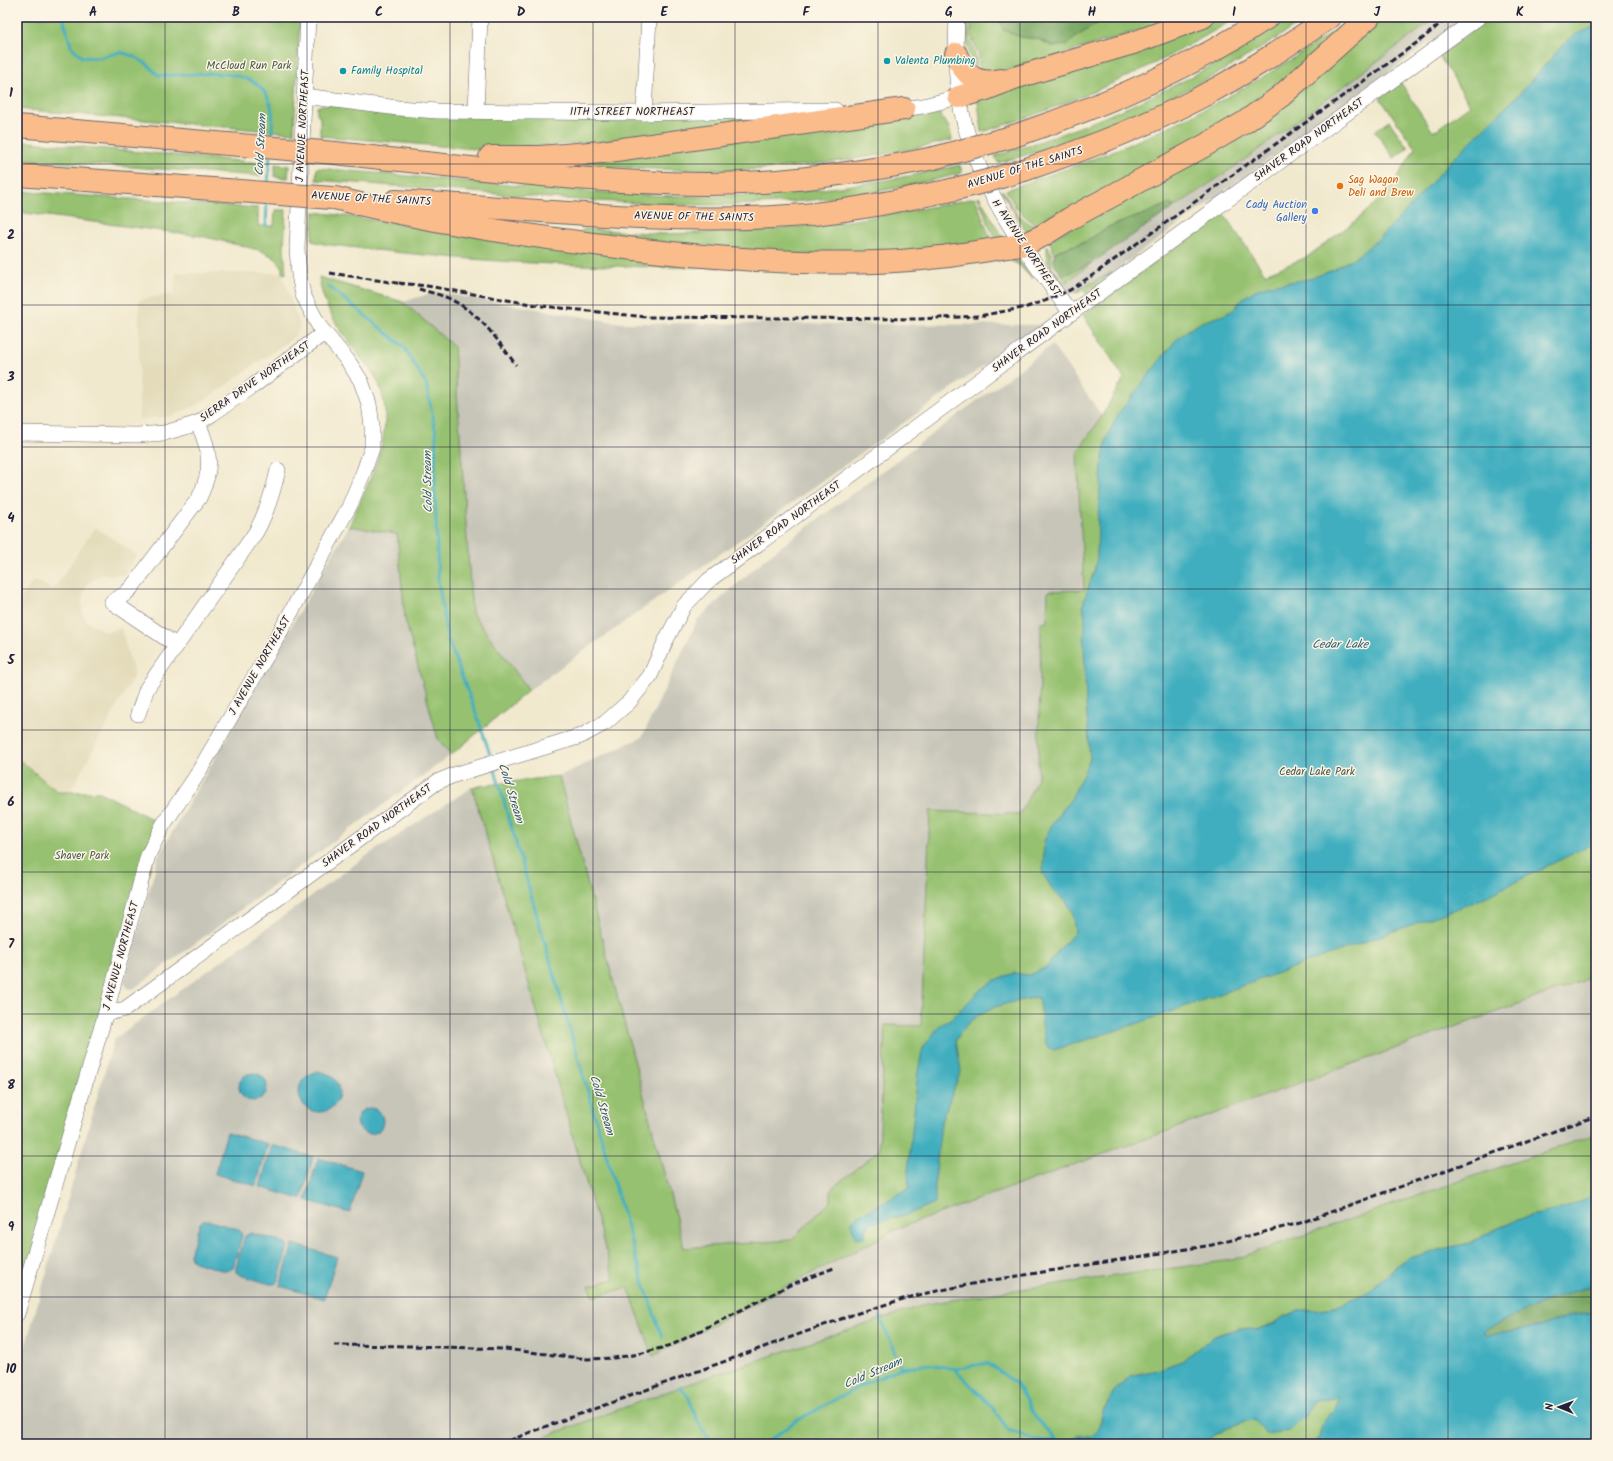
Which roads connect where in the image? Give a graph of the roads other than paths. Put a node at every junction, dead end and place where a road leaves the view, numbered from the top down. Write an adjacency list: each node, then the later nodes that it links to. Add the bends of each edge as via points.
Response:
1 (308, 17): 12 (street, J AVENUE NORTHEAST)
2 (480, 17): 15 (street)
3 (650, 17): 16 (street)
4 (957, 17): 10 (street, H AVENUE NORTHEAST)
5 (1203, 17): 11 (highway, via 1133,43)
6 (1268, 17): 18 (highway, bridge, via 1145,86 1060,120 1011,137 934,158 876,169 790,180 707,184 617,181)
7 (1330, 17): 20 (highway, AVENUE OF THE SAINTS, bridge, via 1287,47 1200,97 1122,134 991,180 836,211 790,216 658,218)
8 (1369, 17): 21 (highway, via 1281,96 1245,122)
9 (1479, 17): 22 (street, SHAVER ROAD NORTHEAST)
10 (956, 54): 11 (highway, via 965,70 975,79 986,82); 13 (street, H AVENUE NORTHEAST)
11 (1014, 78): 13 (highway)
12 (304, 96): 15 (street, 11TH STREET NORTHEAST, via 398,108); 23 (street, J AVENUE NORTHEAST, via 297,260 303,295)
13 (959, 97): 14 (street, 11TH STREET NORTHEAST); 21 (street, H AVENUE NORTHEAST, via 970,142 984,180 999,210)
14 (904, 109): 16 (street, 11TH STREET NORTHEAST); 18 (highway, via 572,155)
15 (476, 111): 16 (street, 11TH STREET NORTHEAST)
16 (644, 113)
17 (17, 126): 18 (highway, bridge)
18 (391, 159)
19 (17, 175): 20 (highway, AVENUE OF THE SAINTS, bridge)
20 (334, 198): 21 (highway, via 479,228 718,257 807,262 878,262 921,259)
21 (1022, 245): 22 (street, H AVENUE NORTHEAST)
22 (1071, 313): 29 (street, SHAVER ROAD NORTHEAST, via 709,580 684,606 650,676 629,702 605,722 581,736 454,775 429,787 125,1009)
23 (324, 333): 24 (street, SIERRA DRIVE NORTHEAST); 29 (street, J AVENUE NORTHEAST, via 361,381 369,404 372,448 349,507 274,643 195,778 163,825 148,855)
24 (198, 423): 25 (street, SIERRA DRIVE NORTHEAST, via 164,433 137,435); 27 (street, via 206,441 209,459 208,477 204,488 132,587 112,602)
25 (17, 433)
26 (278, 470): 27 (street, via 272,496 256,532)
27 (176, 645): 28 (street, via 147,688)
28 (138, 714)
29 (106, 1012): 30 (street, J AVENUE NORTHEAST)
30 (17, 1314)

